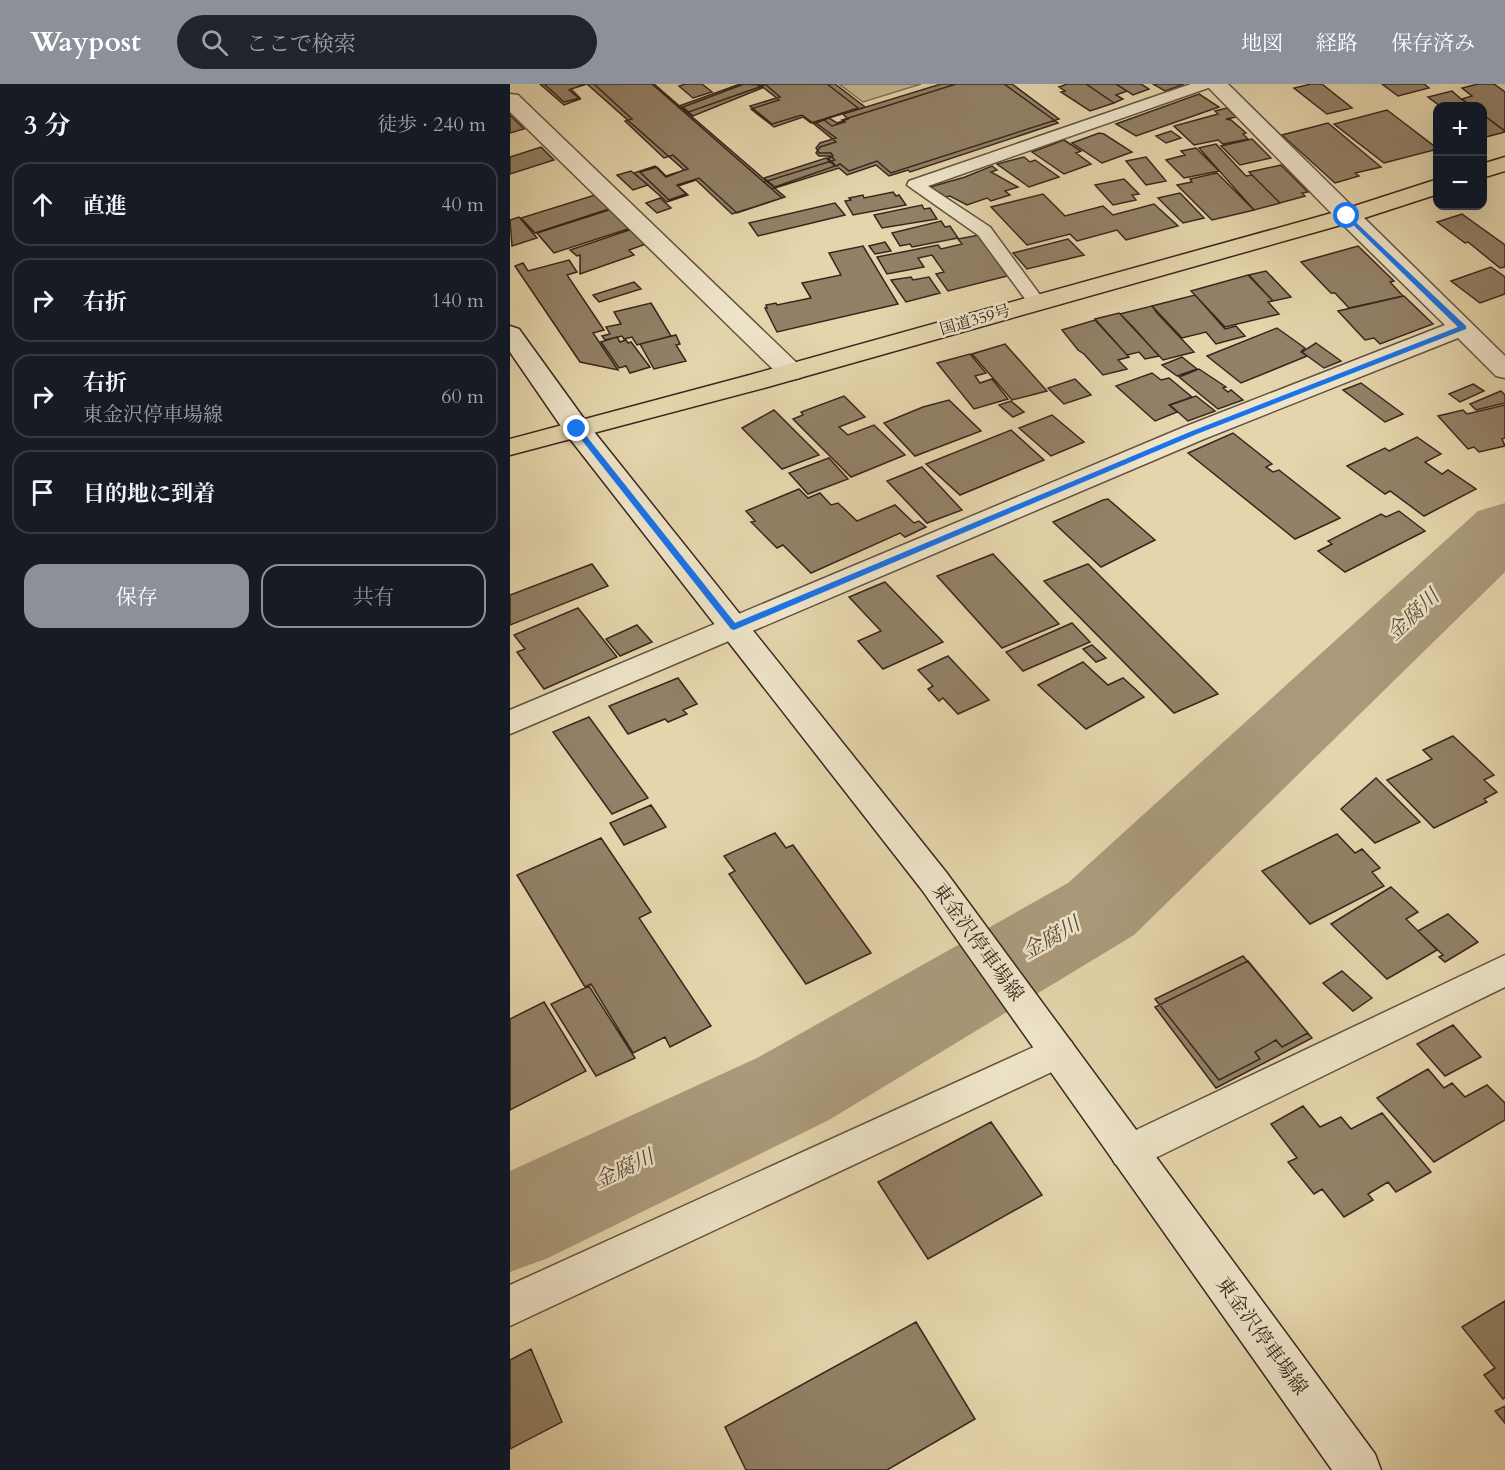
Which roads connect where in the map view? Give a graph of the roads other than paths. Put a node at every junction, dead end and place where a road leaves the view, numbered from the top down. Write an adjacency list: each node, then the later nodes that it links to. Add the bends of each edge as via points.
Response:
1 (1206, 84): 8 (lane, via 915,185 984,231)
2 (1216, 84): 7 (street)
3 (510, 100): 12 (street)
4 (1505, 164): 5 (highway)
5 (1487, 169)
6 (1433, 187): 7 (highway, 国道359号)
7 (1347, 216): 8 (highway, 国道359号); 9 (street)
8 (1037, 303): 12 (highway, 国道359号)
9 (1463, 327): 11 (street); 15 (street, via 1194,433)
10 (510, 334): 13 (street, 東金沢停車場線)
11 (1505, 370)
12 (790, 372): 13 (highway, 国道359号)
13 (577, 429): 14 (highway, 国道359号); 15 (street, 東金沢停車場線)
14 (510, 447)
15 (734, 627): 16 (street); 18 (street, 東金沢停車場線, via 934,881)
16 (510, 723)
17 (1505, 970): 19 (street)
18 (1049, 1040): 19 (street, 東金沢停車場線); 20 (street)
19 (1129, 1152): 21 (street, 東金沢停車場線)
20 (510, 1306)
21 (1359, 1470)

